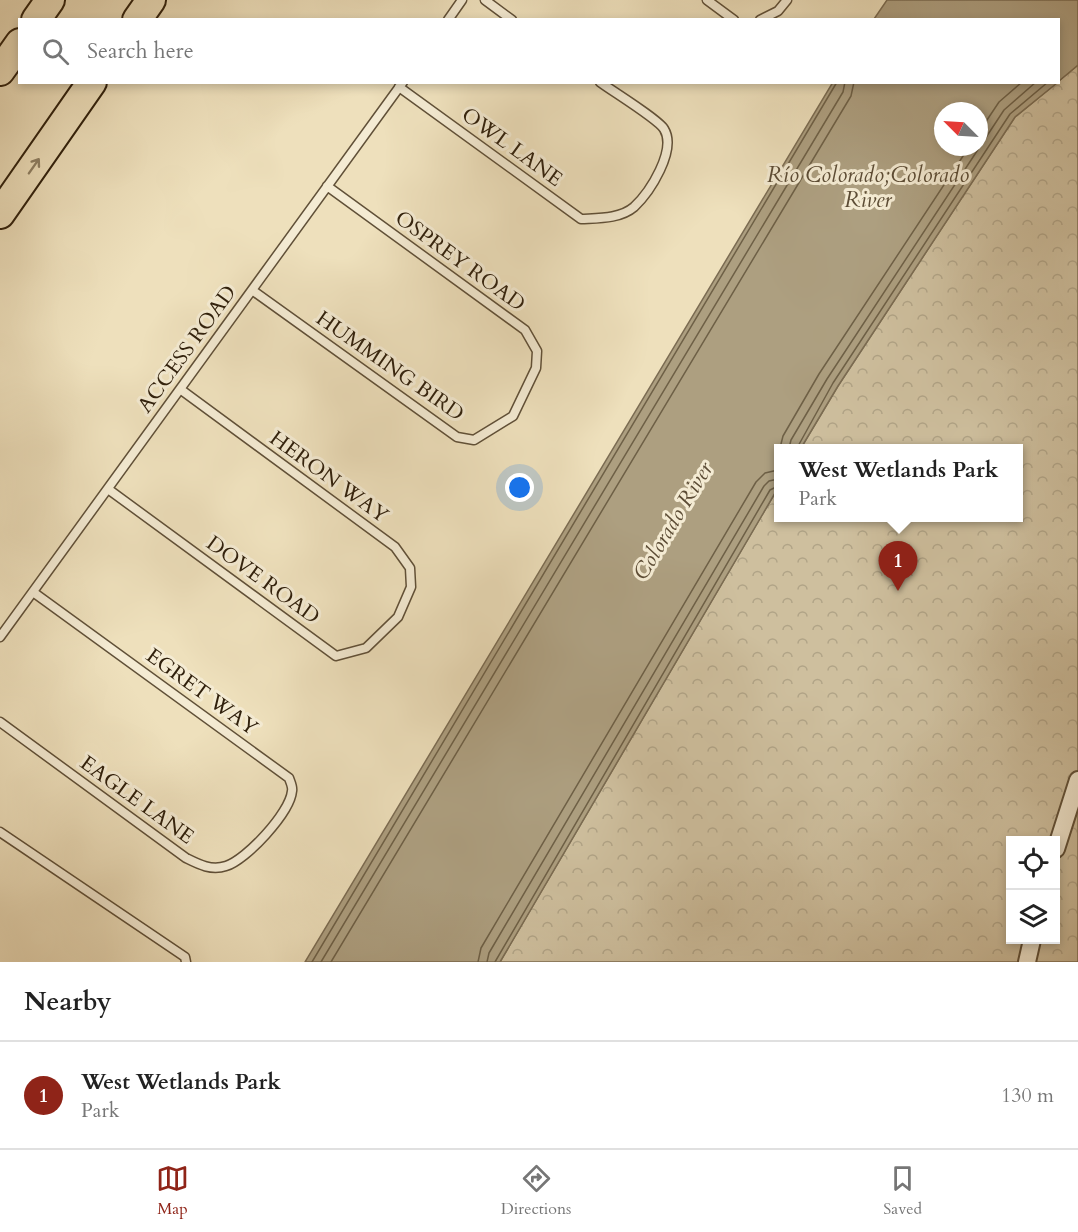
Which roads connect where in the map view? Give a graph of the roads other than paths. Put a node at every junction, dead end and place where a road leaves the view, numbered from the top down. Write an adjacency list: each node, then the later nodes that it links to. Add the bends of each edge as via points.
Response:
1 (50, 0): 7 (highway)
2 (151, 0): 8 (highway)
3 (462, 0): 9 (lane)
4 (485, 0): 10 (lane)
5 (707, 0): 11 (lane)
6 (786, 0): 12 (lane, via 778,11)
7 (37, 18)
8 (138, 18)
9 (449, 18)
10 (509, 18)
11 (731, 18)
12 (764, 18)
13 (18, 46): 14 (highway)
14 (0, 71)
15 (92, 84): 19 (highway, one-way to 15)
16 (603, 84): 17 (lane, OWL LANE, via 664,128 669,147 665,162 634,207 609,218 581,219)
17 (401, 85): 18 (lane, ACCESS ROAD)
18 (327, 186): 20 (lane, ACCESS ROAD); 22 (lane, OSPREY ROAD, via 525,330 537,351 536,368)
19 (0, 214)
20 (252, 290): 21 (lane, ACCESS ROAD); 22 (lane, HUMMING BIRD, via 457,437 474,440)
21 (180, 389): 23 (lane, ACCESS ROAD); 25 (lane, HERON WAY, via 394,547 410,568 411,587)
22 (513, 416)
23 (108, 489): 24 (lane, ACCESS ROAD); 25 (lane, DOVE ROAD, via 336,656 366,648)
24 (33, 592): 26 (lane, ACCESS ROAD); 31 (lane, EGRET WAY, via 289,778 292,791 285,808)
25 (398, 617)
26 (0, 637)
27 (0, 722): 31 (lane, EAGLE LANE, via 186,858 204,867 226,866)
28 (1078, 780): 30 (street)
29 (0, 832): 33 (lane, via 185,957)
30 (1060, 836)
31 (260, 842)
32 (1031, 944): 34 (street)
33 (186, 962)
34 (1027, 962)

